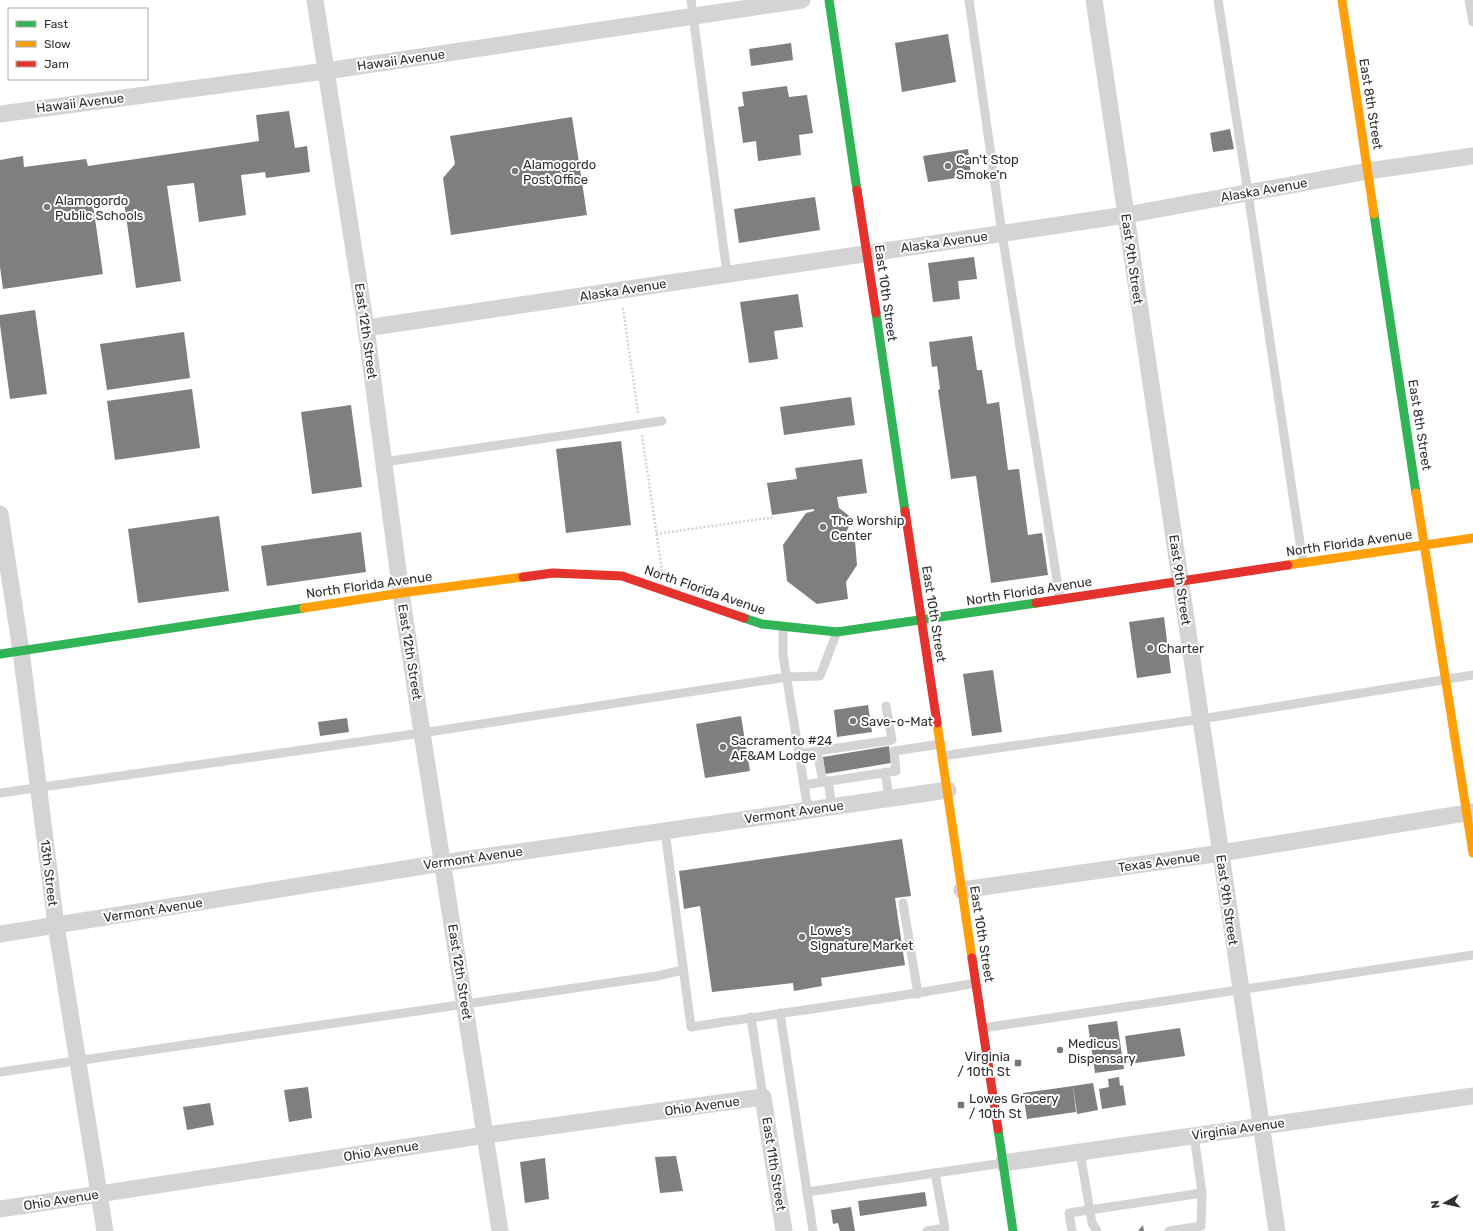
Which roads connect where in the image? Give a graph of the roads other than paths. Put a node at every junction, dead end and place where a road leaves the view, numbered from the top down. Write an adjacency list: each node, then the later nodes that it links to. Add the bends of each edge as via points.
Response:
1 (316, 0): 11 (street, East 12th Street)
2 (802, 0): 9 (street, Hawaii Avenue)
3 (829, 0): 18 (main road, East 10th Street)
4 (969, 0): 17 (lane)
5 (1094, 0): 16 (street, East 9th Street)
6 (1218, 0): 15 (lane)
7 (1342, 0): 14 (main road, East 8th Street)
8 (1470, 0): 10 (lane)
9 (692, 8): 11 (street, Hawaii Avenue); 19 (lane)
10 (1473, 22)
11 (326, 71): 12 (street, Hawaii Avenue); 20 (street, East 12th Street)
12 (0, 114)
13 (1473, 156): 14 (street, Alaska Avenue)
14 (1368, 170): 15 (street, Alaska Avenue); 25 (main road, East 8th Street)
15 (1248, 193): 16 (street, Alaska Avenue); 26 (lane)
16 (1126, 215): 17 (street, Alaska Avenue); 27 (street, East 9th Street)
17 (1002, 233): 18 (street, Alaska Avenue); 29 (lane)
18 (867, 253): 19 (street, Alaska Avenue); 30 (main road, East 10th Street)
19 (727, 274): 20 (street, Alaska Avenue)
20 (366, 328): 22 (street, East 12th Street)
21 (662, 421): 22 (lane)
22 (384, 462): 28 (street, East 12th Street)
23 (0, 514): 33 (street, 13th Street)
24 (1473, 538): 25 (main road, North Florida Avenue)
25 (1424, 545): 26 (main road, North Florida Avenue); 37 (main road, East 8th Street)
26 (1303, 563): 27 (main road, North Florida Avenue)
27 (1180, 581): 29 (main road, North Florida Avenue); 39 (street, East 9th Street)
28 (402, 593): 31 (main road, North Florida Avenue, via 553,573 622,576 762,624); 33 (main road, North Florida Avenue); 40 (street, East 12th Street)
29 (1060, 599): 30 (main road, North Florida Avenue)
30 (922, 620): 32 (main road, North Florida Avenue); 42 (main road, East 10th Street)
31 (783, 626): 32 (main road, North Florida Avenue); 36 (lane, via 783,655)
32 (837, 632): 36 (lane, via 820,676)
33 (21, 651): 34 (main road, North Florida Avenue); 50 (street, 13th Street)
34 (0, 654)
35 (1473, 674): 37 (lane)
36 (787, 677): 40 (lane); 45 (lane)
37 (1446, 678): 39 (lane); 56 (main road, East 8th Street)
38 (886, 706): 41 (lane)
39 (1201, 720): 46 (lane); 58 (street, East 9th Street)
40 (422, 733): 50 (lane); 60 (street, East 12th Street)
41 (892, 740): 43 (lane, via 854,749); 44 (lane)
42 (940, 744): 44 (lane); 46 (main road, East 10th Street)
43 (817, 751): 45 (lane); 48 (lane)
44 (894, 751): 47 (lane, via 896,771)
45 (799, 754): 49 (lane)
46 (942, 756): 51 (main road, East 10th Street)
47 (885, 772): 48 (lane, via 874,770 839,776); 53 (lane)
48 (826, 782): 49 (lane); 54 (lane)
49 (804, 785): 55 (lane)
50 (38, 787): 52 (lane); 63 (street, 13th Street)
51 (948, 790): 53 (street, Vermont Avenue); 61 (main road, East 10th Street)
52 (0, 793)
53 (889, 798): 54 (street, Vermont Avenue)
54 (832, 807): 55 (street, Vermont Avenue)
55 (808, 810): 57 (street, Vermont Avenue)
56 (1470, 812): 58 (street, Texas Avenue); 59 (main road, East 8th Street)
57 (665, 831): 60 (street, Vermont Avenue); 66 (lane)
58 (1221, 853): 61 (street, Texas Avenue); 68 (street, East 9th Street)
59 (1473, 853)
60 (442, 863): 63 (street, Vermont Avenue); 70 (street, East 12th Street)
61 (962, 890): 67 (main road, East 10th Street)
62 (903, 903): 69 (lane)
63 (56, 925): 64 (street, Vermont Avenue); 74 (street, 13th Street)
64 (0, 934)
65 (1473, 955): 68 (lane)
66 (683, 970): 70 (lane); 72 (lane, via 691,1026)
67 (976, 983): 69 (lane); 73 (main road, East 10th Street)
68 (1240, 989): 73 (lane); 78 (street, East 9th Street)
69 (918, 994): 71 (lane)
70 (465, 1004): 74 (lane); 79 (street, East 12th Street)
71 (780, 1013): 72 (lane); 84 (lane)
72 (751, 1017): 77 (lane)
73 (983, 1028): 82 (main road, East 10th Street)
74 (78, 1061): 75 (lane); 86 (street, 13th Street)
75 (0, 1072)
76 (1473, 1096): 78 (street, Virginia Avenue)
77 (763, 1097): 79 (street, Ohio Avenue); 91 (street, East 11th Street)
78 (1260, 1126): 80 (street, Virginia Avenue); 98 (street, East 9th Street)
79 (486, 1135): 86 (street, Ohio Avenue); 90 (street, East 12th Street)
80 (1194, 1135): 81 (street, Virginia Avenue); 85 (lane)
81 (1080, 1152): 82 (street, Virginia Avenue); 88 (lane)
82 (1003, 1163): 83 (lane); 94 (main road, East 10th Street)
83 (935, 1174): 84 (lane); 93 (lane, via 944,1228)
84 (807, 1192): 92 (lane)
85 (1202, 1193): 88 (lane); 97 (lane, via 1201,1226)
86 (100, 1194): 87 (street, Ohio Avenue); 89 (street, 13th Street)
87 (0, 1209)
88 (1090, 1210): 95 (lane, via 1069,1213); 96 (lane, via 1092,1223)
89 (105, 1231)
90 (500, 1231)
91 (784, 1231)
92 (813, 1231)
93 (927, 1231)
94 (1014, 1231)
95 (1072, 1231)
96 (1097, 1231)
97 (1169, 1231)
98 (1276, 1231)

